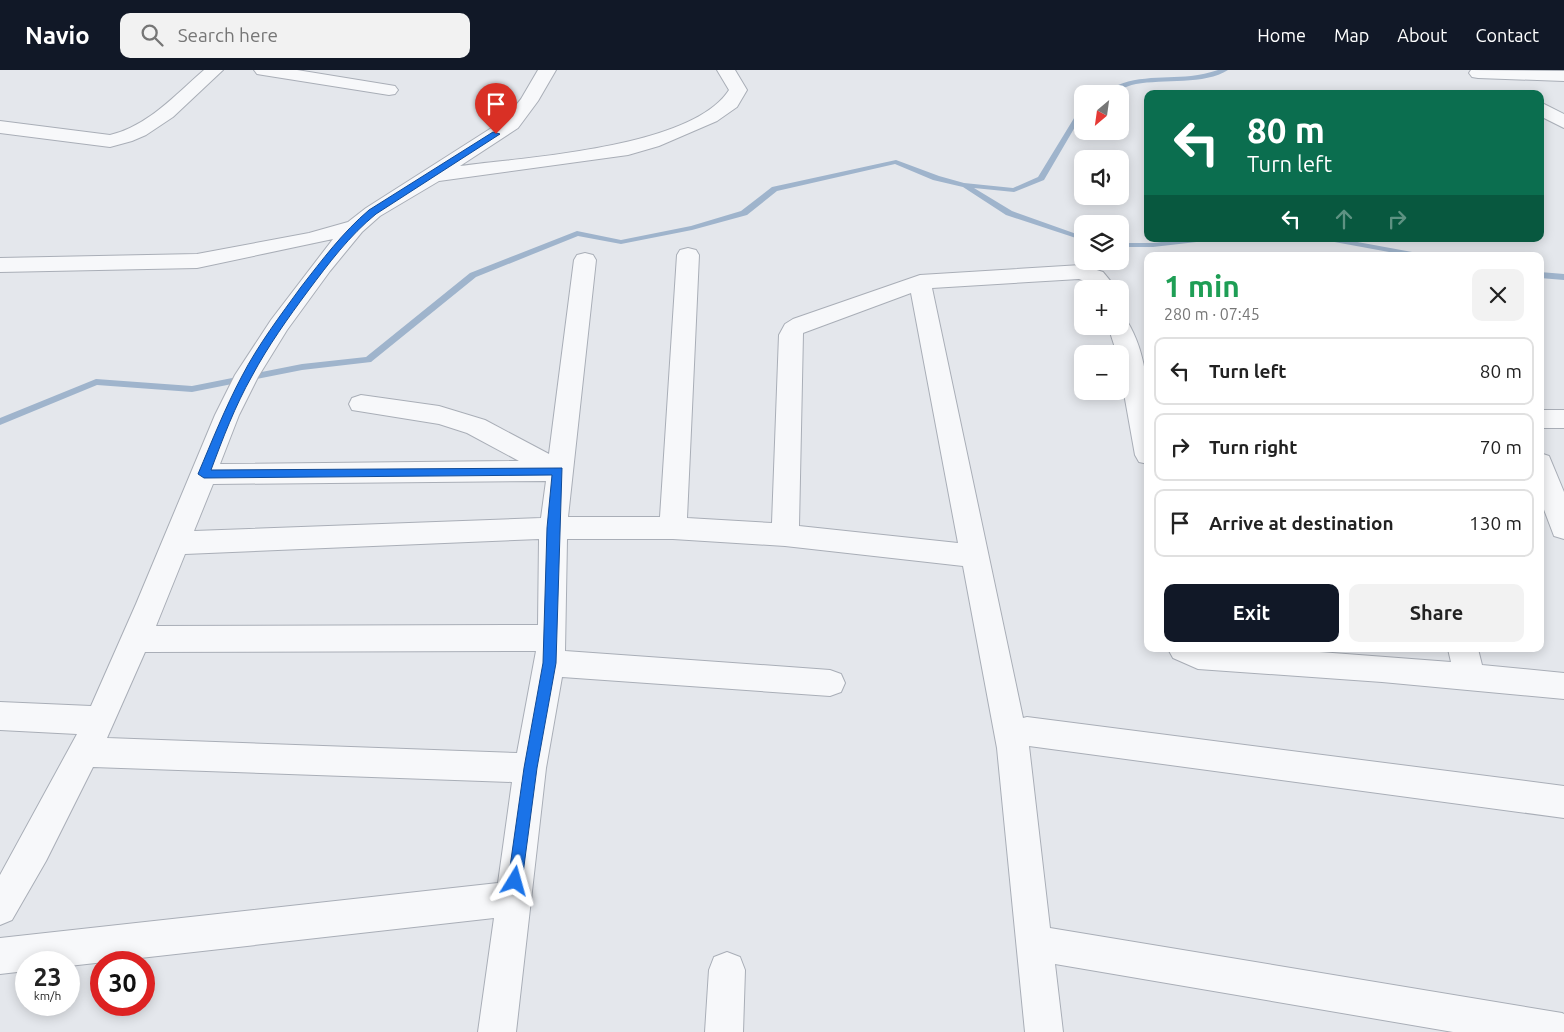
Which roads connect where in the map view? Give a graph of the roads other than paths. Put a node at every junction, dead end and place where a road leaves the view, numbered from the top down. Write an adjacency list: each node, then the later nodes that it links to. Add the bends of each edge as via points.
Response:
1 (214, 70): 11 (street, via 145,130 126,139 110,141)
2 (263, 70): 7 (street)
3 (547, 70): 12 (street, via 511,124)
4 (726, 70): 12 (street, via 738,90 729,104 680,132 658,140 628,149)
5 (1475, 71): 6 (street); 8 (street)
6 (1564, 76)
7 (389, 90)
8 (1511, 90)
9 (1544, 110): 10 (street)
10 (1564, 122)
11 (0, 127)
12 (431, 177): 13 (street, via 372,212)
13 (354, 227): 16 (street, via 310,239 197,260); 26 (street, via 279,325 247,375)
14 (688, 255): 29 (street)
15 (585, 260): 25 (street)
16 (0, 265)
17 (1098, 280): 18 (street, via 1081,272)
18 (920, 282): 31 (street, via 794,329 791,335); 33 (street)
19 (1126, 335): 20 (street)
20 (1138, 350): 22 (street)
21 (361, 404): 25 (street, via 439,415 476,426)
22 (1144, 409)
23 (1544, 419): 24 (street)
24 (1564, 419)
25 (558, 471): 26 (street); 28 (street)
26 (204, 474): 32 (street)
27 (1544, 475): 30 (street)
28 (553, 528): 29 (street); 32 (street); 35 (street)
29 (673, 528): 31 (street)
30 (1564, 528)
31 (785, 535): 33 (street)
32 (176, 543): 34 (street)
33 (974, 556): 44 (street)
34 (134, 639): 35 (street); 43 (street)
35 (551, 651): 40 (street); 46 (street)
36 (1190, 652): 38 (street, via 1198,656)
37 (1464, 652): 39 (street)
38 (1379, 659): 39 (street)
39 (1470, 677): 41 (street)
40 (830, 683)
41 (1564, 686)
42 (0, 716): 43 (street)
43 (101, 721): 45 (street)
44 (1013, 748): 47 (street, via 1016,736 1027,731); 51 (street)
45 (84, 752): 46 (street); 48 (street)
46 (530, 768): 49 (street)
47 (1564, 802)
48 (10, 875): 50 (street)
49 (512, 899): 52 (street); 54 (street)
50 (0, 908)
51 (1035, 944): 56 (street); 57 (street)
52 (0, 956)
53 (727, 970): 55 (street)
54 (497, 1032)
55 (724, 1032)
56 (1044, 1032)
57 (1562, 1032)

